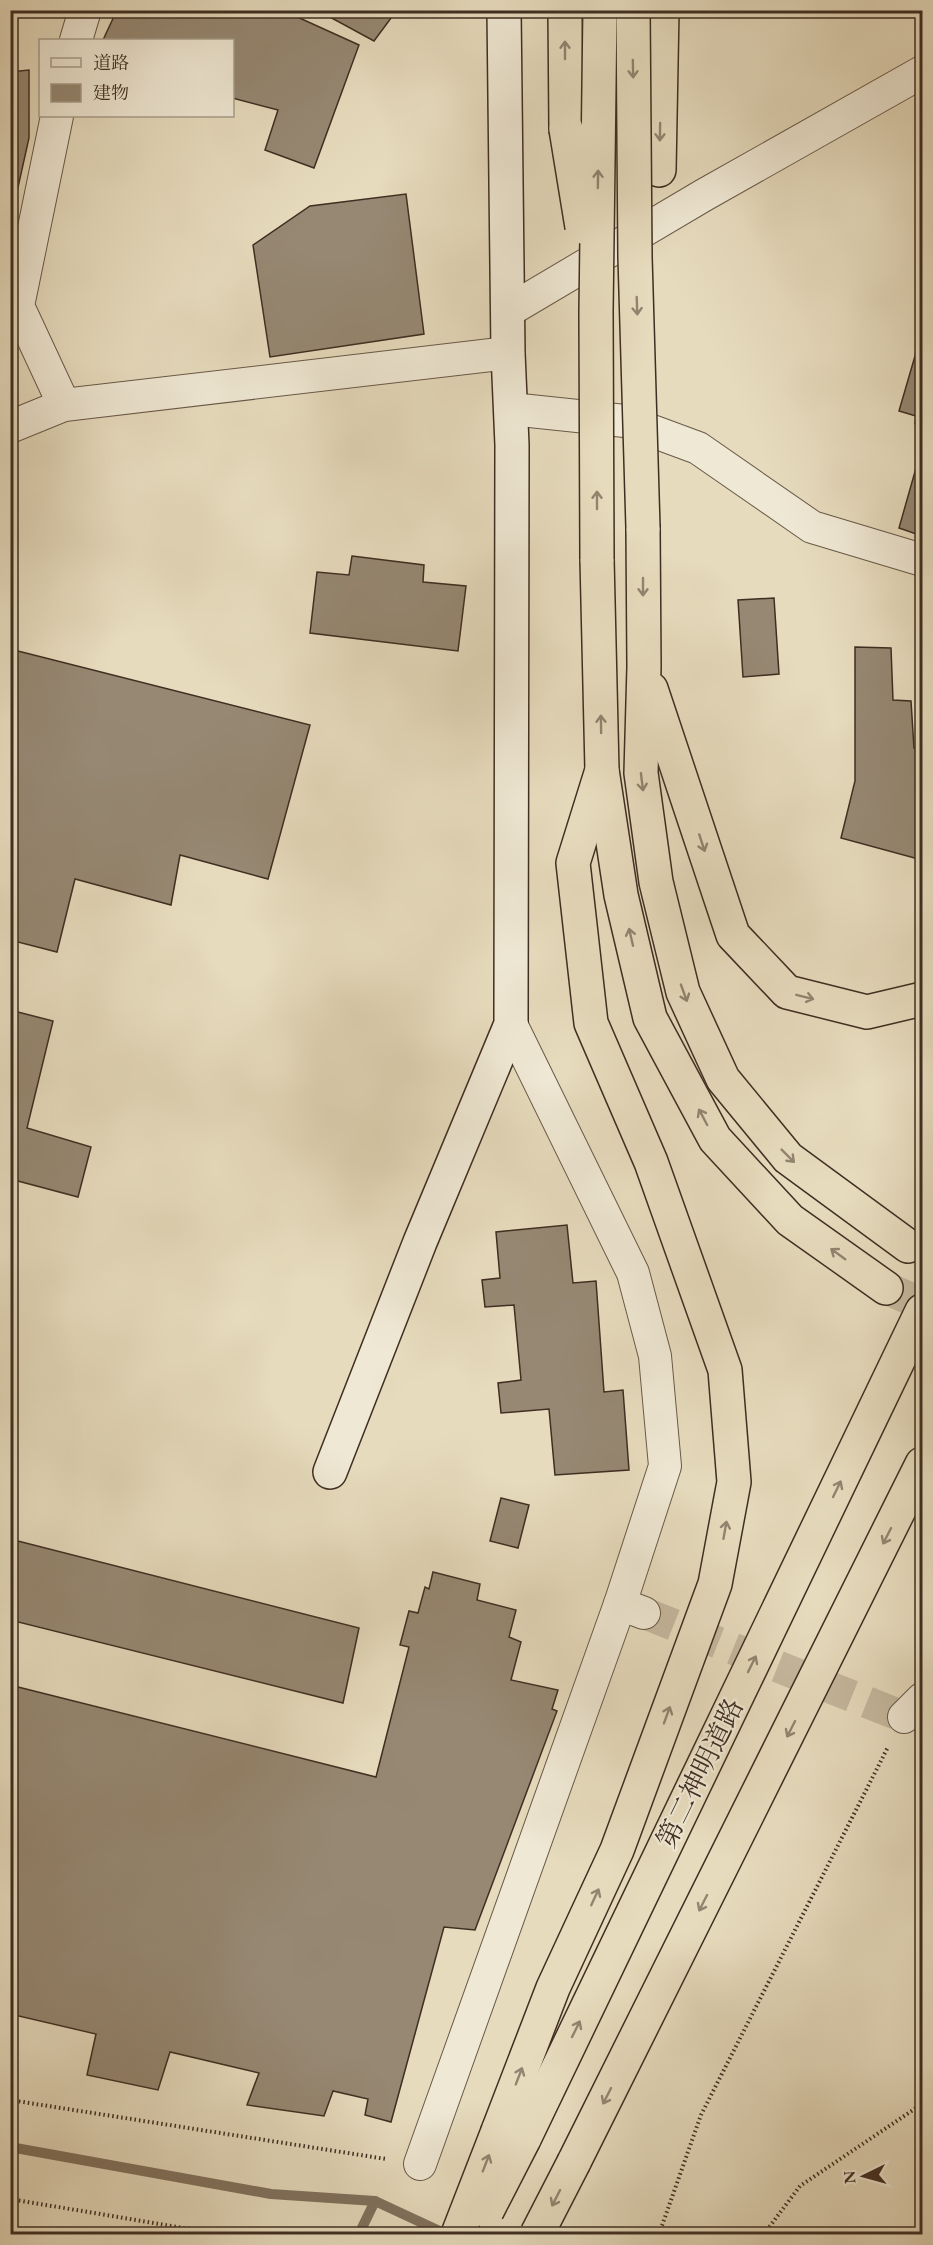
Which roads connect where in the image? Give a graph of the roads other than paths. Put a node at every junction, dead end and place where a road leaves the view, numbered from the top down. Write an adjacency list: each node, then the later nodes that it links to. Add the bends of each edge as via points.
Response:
1 (85, 10): 7 (street)
2 (504, 10): 11 (street)
3 (565, 10): 12 (highway, one-way to 3, bridge, via 566,129)
4 (600, 10): 12 (highway, one-way to 4, bridge)
5 (633, 10): 10 (highway, one-way to 10, bridge)
6 (662, 10): 10 (highway, one-way to 10, bridge, via 659,170)
7 (76, 39)
8 (922, 72): 11 (street)
9 (57, 117): 14 (street, via 18,306)
10 (635, 257): 18 (highway, one-way to 18, bridge)
11 (508, 310): 13 (street)
12 (596, 312): 19 (highway, one-way to 12, bridge)
13 (508, 353): 14 (street); 15 (street)
14 (64, 405): 16 (street)
15 (511, 408): 17 (street, via 625,421 698,448 812,527); 21 (street)
16 (10, 427)
17 (922, 560)
18 (644, 667): 20 (highway, one-way to 20, via 733,935 787,993 867,1012); 22 (highway, one-way to 22, via 641,772 656,882 683,992 723,1079 788,1158)
19 (602, 770): 23 (highway, one-way to 19, via 790,1220 715,1139 650,1018 621,895); 27 (highway, one-way to 19, via 553,1988 617,1850 715,1584 734,1482 725,1370 651,1162 591,1023 573,863)
20 (922, 999)
21 (511, 1024): 25 (street); 28 (street, via 633,1273 655,1356 664,1466 632,1609)
22 (908, 1246)
23 (886, 1288)
24 (922, 1311): 27 (highway, 第二神明道路, one-way to 24)
25 (330, 1472)
26 (920, 1473): 31 (highway, one-way to 31, bridge)
27 (511, 2135): 29 (highway, one-way to 27, bridge); 30 (highway, 第二神明道路, bridge)
28 (420, 2164)
29 (458, 2235)
30 (475, 2235)
31 (537, 2235)

